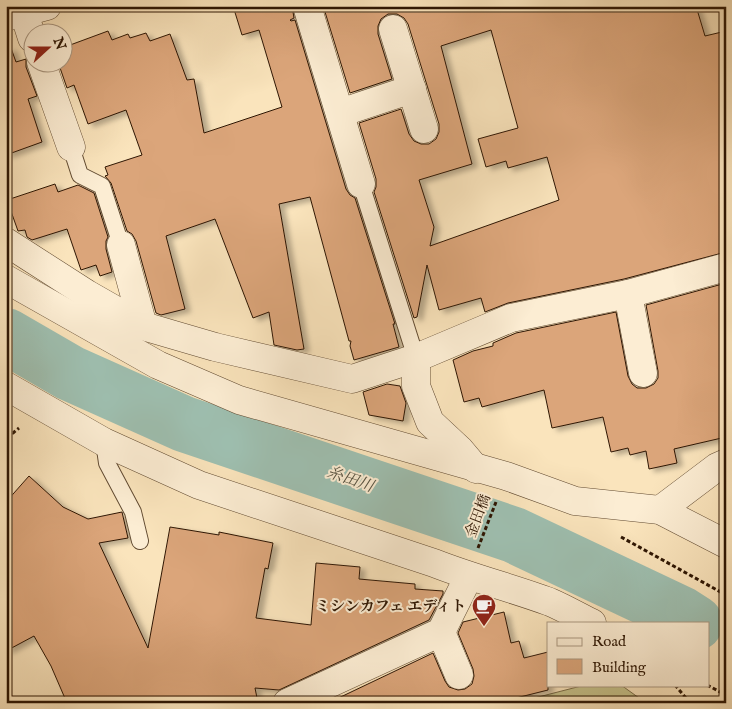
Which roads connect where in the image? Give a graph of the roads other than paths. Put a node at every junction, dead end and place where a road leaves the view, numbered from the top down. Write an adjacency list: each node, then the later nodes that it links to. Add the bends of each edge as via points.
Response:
1 (307, 6): 5 (street)
2 (393, 29): 4 (street)
3 (45, 72): 7 (street)
4 (412, 89): 5 (street); 6 (street)
5 (340, 113): 8 (street)
6 (424, 129)
7 (71, 147): 10 (lane, via 80,175 102,186)
8 (361, 184): 15 (lane)
9 (6, 242): 14 (street)
10 (121, 245): 14 (street)
11 (726, 267): 13 (street)
12 (6, 279): 20 (street, via 158,365 239,400)
13 (628, 294): 15 (street, via 510,318); 16 (street)
14 (143, 326): 15 (street, via 216,347 352,378)
15 (416, 358): 20 (street, via 416,386 430,422)
16 (643, 373)
17 (6, 386): 18 (street)
18 (104, 442): 22 (lane, via 107,463 133,512); 24 (street, via 199,485 434,563)
19 (726, 463): 21 (street)
20 (476, 469): 21 (street, via 506,476 575,501)
21 (660, 510): 23 (street)
22 (140, 541)
23 (726, 544)
24 (472, 566): 25 (street, via 491,582 552,603); 26 (street)
25 (590, 622)
26 (441, 632): 27 (street); 28 (street)
27 (459, 675)
28 (317, 697): 29 (street)
29 (287, 703)

